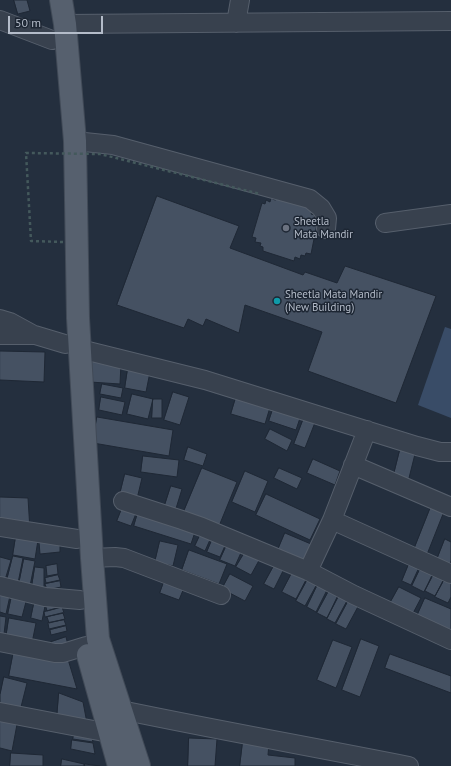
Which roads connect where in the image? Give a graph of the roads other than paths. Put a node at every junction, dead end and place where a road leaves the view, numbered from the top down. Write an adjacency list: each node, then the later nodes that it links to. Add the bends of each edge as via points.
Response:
1 (47, 0): 7 (main road)
2 (61, 0): 7 (main road)
3 (240, 0): 6 (street)
4 (0, 20): 7 (street)
5 (451, 21): 6 (street)
6 (236, 23): 7 (street)
7 (59, 32): 8 (main road); 15 (main road, via 63,242)
8 (75, 141): 11 (street, via 113,145 310,199 321,208 327,218); 15 (main road, via 78,318)
9 (451, 214): 10 (street)
10 (385, 223)
11 (326, 229)
12 (0, 319): 14 (street)
13 (0, 335): 14 (street)
14 (35, 335): 15 (street)
15 (72, 347): 16 (street, via 205,380); 23 (main road); 24 (main road)
16 (368, 430): 17 (street, via 417,446); 18 (street)
17 (451, 452)
18 (353, 466): 20 (street); 21 (street)
19 (122, 502): 25 (street, via 202,527)
20 (451, 507)
21 (332, 520): 25 (street); 26 (street)
22 (0, 527): 23 (street)
23 (77, 539): 29 (main road)
24 (92, 558): 28 (street, via 124,558); 33 (main road, via 98,639)
25 (308, 571): 30 (street)
26 (451, 574)
27 (0, 586): 29 (street, via 45,597)
28 (221, 595)
29 (80, 600): 32 (main road)
30 (451, 640)
31 (0, 642): 32 (street, via 55,653)
32 (86, 646): 35 (main road)
33 (121, 710): 37 (main road); 38 (street)
34 (0, 712): 35 (street)
35 (109, 733): 36 (main road)
36 (119, 766)
37 (139, 766)
38 (409, 766)

